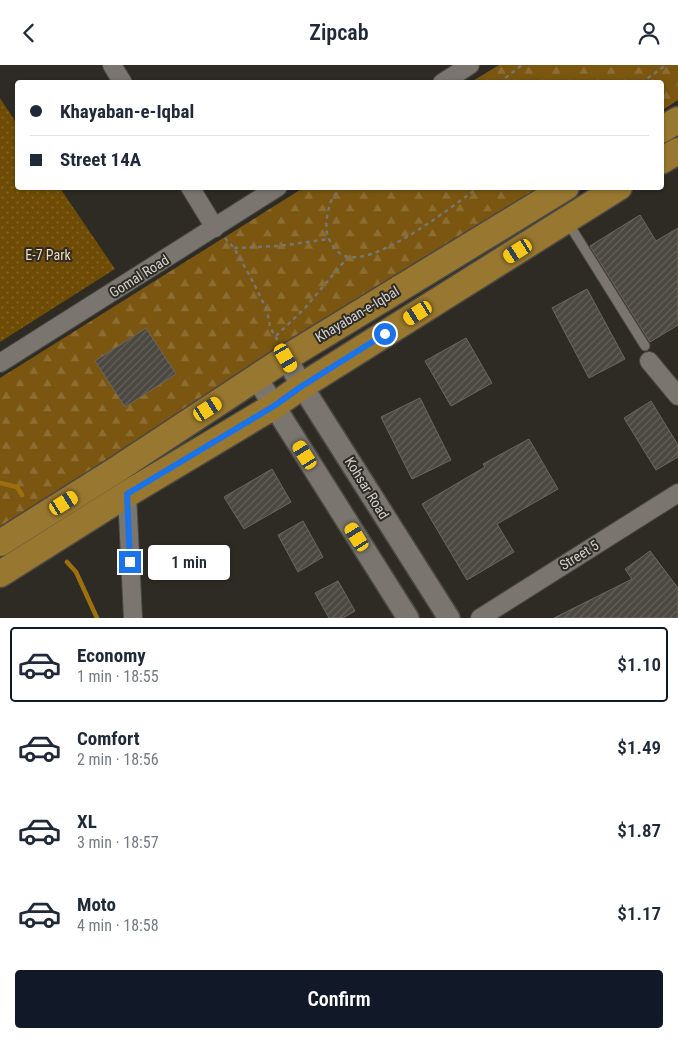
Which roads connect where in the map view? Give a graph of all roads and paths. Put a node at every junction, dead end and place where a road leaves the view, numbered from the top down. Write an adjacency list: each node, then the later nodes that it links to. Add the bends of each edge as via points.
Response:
1 (112, 65): 5 (street)
2 (470, 65): 6 (street)
3 (522, 65): 7 (path)
4 (666, 65): 8 (path)
5 (121, 80)
6 (447, 80)
7 (503, 80)
8 (645, 80)
9 (678, 120): 10 (main road)
10 (664, 128)
11 (678, 151): 12 (main road)
12 (664, 159)
13 (192, 190): 20 (street)
14 (273, 190): 20 (street, Gomal Road)
15 (340, 190): 21 (path, via 326,217)
16 (475, 190): 23 (path, via 396,243 376,253)
17 (561, 190): 24 (main road, Khayaban-e-Iqbal)
18 (614, 190): 19 (main road)
19 (567, 220): 25 (lane); 28 (main road)
20 (215, 228): 22 (path); 26 (street, Gomal Road)
21 (329, 239): 22 (path); 23 (path, via 337,252)
22 (234, 248): 24 (path, via 267,310 270,327)
23 (348, 257): 24 (path, via 306,308)
24 (281, 347): 27 (main road, Khayaban-e-Iqbal); 28 (street, Kohsar Road)
25 (647, 354): 29 (street)
26 (0, 363)
27 (256, 377): 30 (street); 33 (main road, Khayaban-e-Iqbal)
28 (302, 386): 30 (main road); 37 (street, Kohsar Road)
29 (678, 396)
30 (274, 406): 32 (main road); 36 (street)
31 (678, 493): 38 (street, Street 5)
32 (127, 494): 34 (main road); 35 (street)
33 (0, 543)
34 (0, 574)
35 (133, 618)
36 (408, 618)
37 (449, 618)
38 (480, 618)

